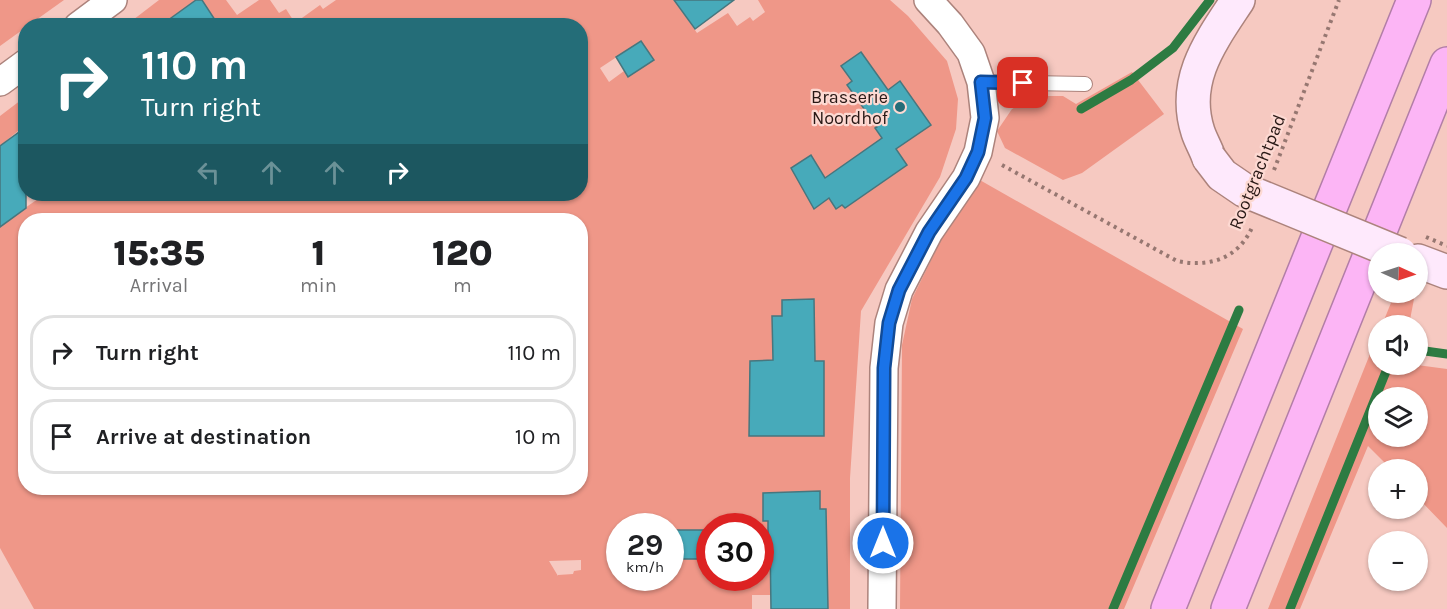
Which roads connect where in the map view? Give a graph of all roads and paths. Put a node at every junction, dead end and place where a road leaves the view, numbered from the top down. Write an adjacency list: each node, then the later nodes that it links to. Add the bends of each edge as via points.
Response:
1 (113, 0): 6 (street)
2 (928, 0): 10 (street, via 971,53)
3 (1238, 0): 15 (street, bridge, via 1210,43 1197,72 1193,101 1197,131 1209,158 1222,175 1244,190)
4 (1339, 0): 13 (path, Rootgrachtpad)
5 (1414, 0): 17 (highway)
6 (89, 18)
7 (1447, 64): 18 (highway)
8 (18, 69): 9 (street)
9 (0, 82)
10 (981, 82): 11 (lane); 12 (street, via 985,118)
11 (1085, 84)
12 (978, 152): 14 (path, Rootgrachtpad, via 1177,261 1205,264 1236,251 1248,238); 16 (street, via 904,280 889,323 884,368)
13 (1272, 173)
14 (1256, 216)
15 (1373, 243)
16 (882, 609)
17 (1168, 609)
18 (1228, 609)

